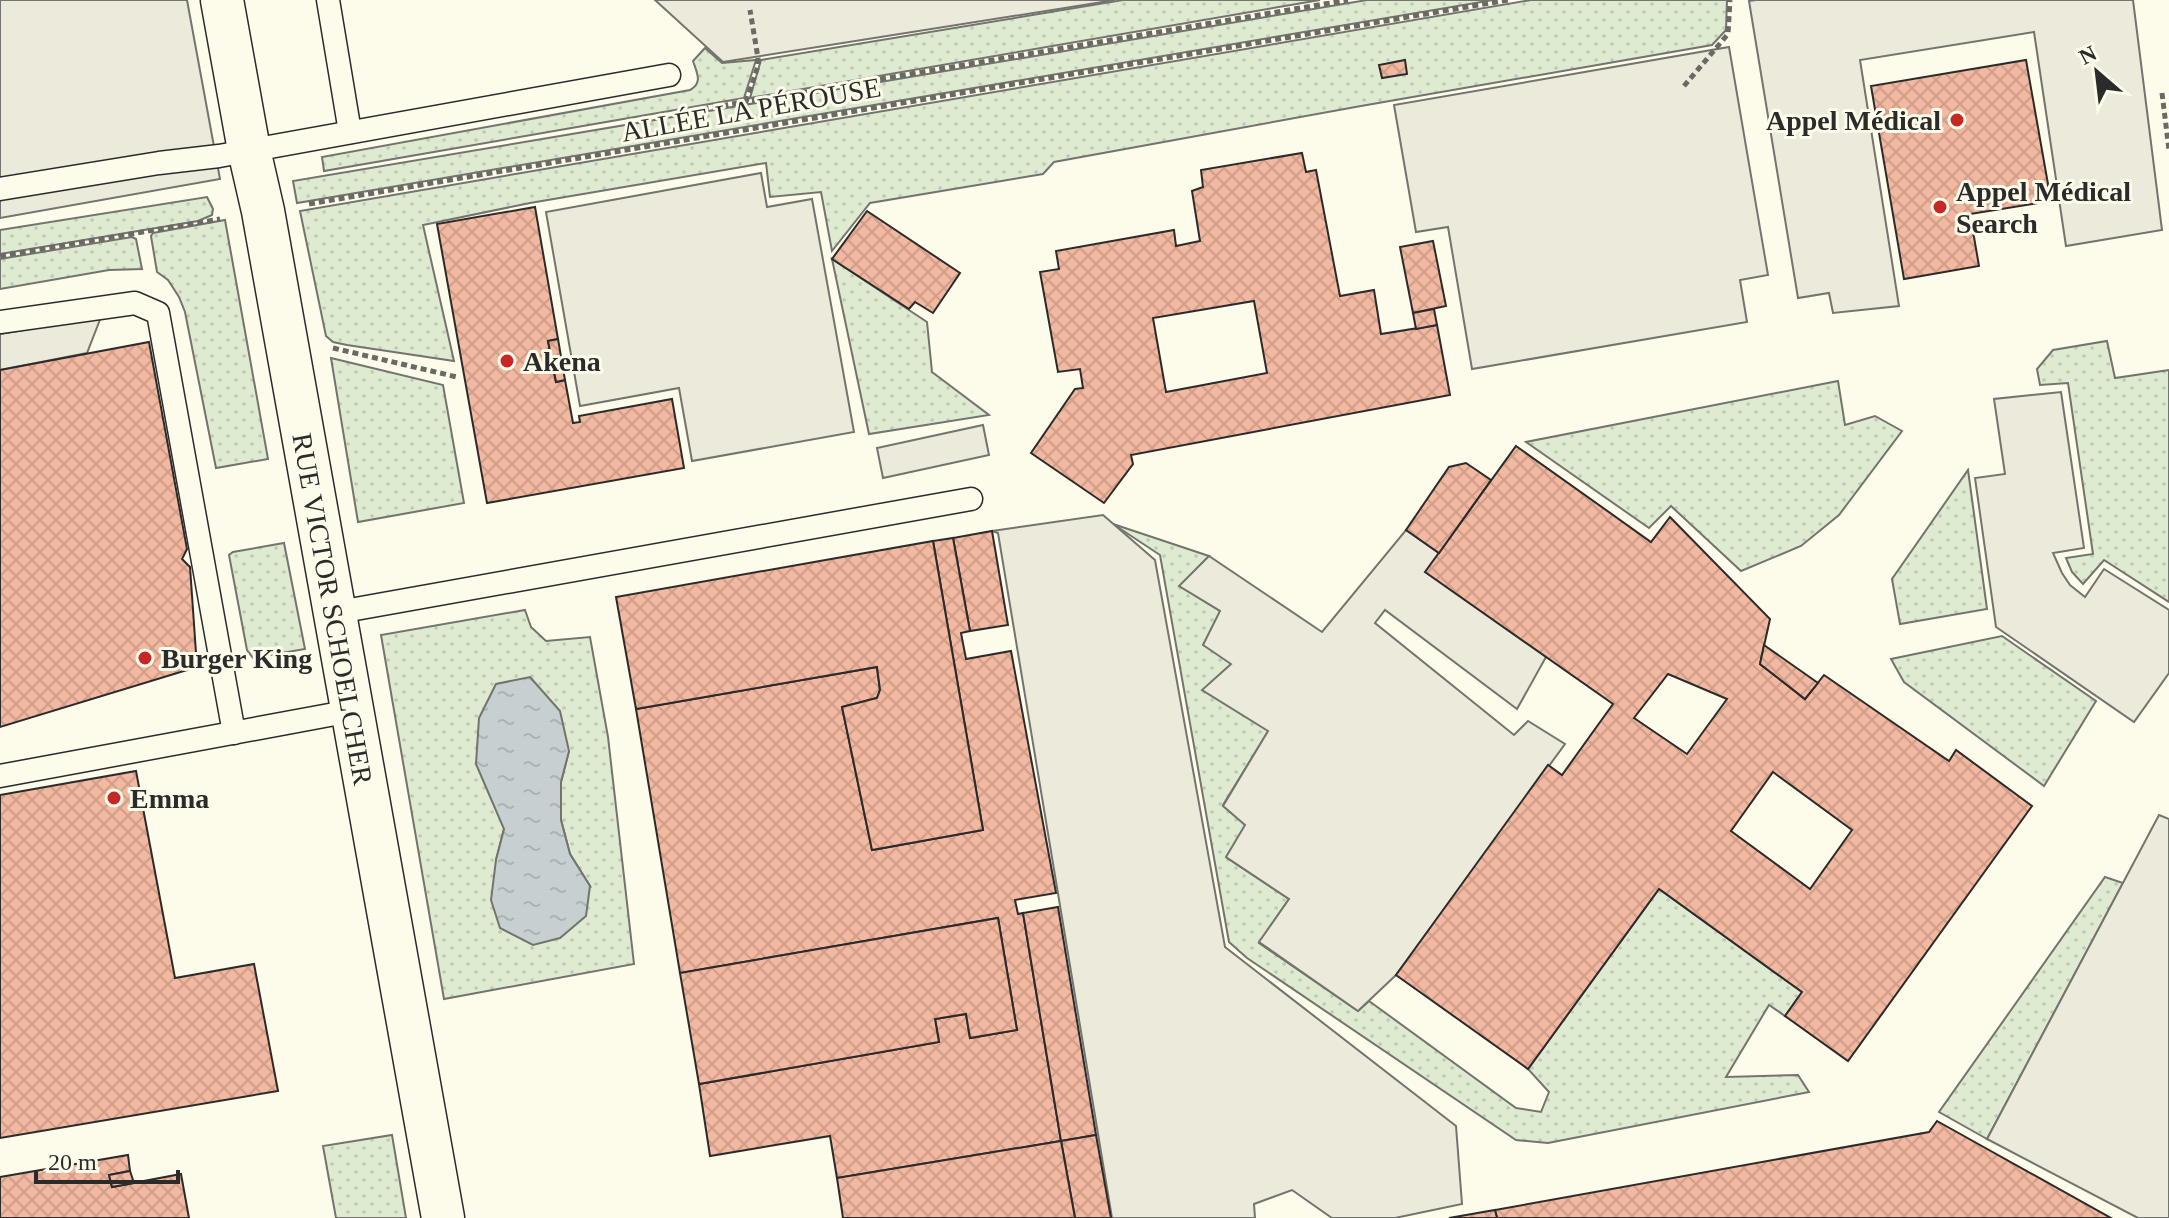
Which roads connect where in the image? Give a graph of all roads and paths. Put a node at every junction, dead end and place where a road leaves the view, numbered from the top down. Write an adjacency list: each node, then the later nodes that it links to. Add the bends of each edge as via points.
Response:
1 (222, 0): 14 (street, RUE VICTOR SCHOELCHER)
2 (328, 0): 3 (lane); 13 (lane)
3 (334, 0)
4 (1348, 0): 11 (path, ALLÉE LA PÉROUSE)
5 (1508, 0): 17 (path, ALLÉE LA PÉROUSE)
6 (1730, 0): 9 (path, via 1728,34)
7 (750, 10): 11 (path, via 758,66)
8 (669, 75): 13 (lane)
9 (1684, 86)
10 (2162, 93): 15 (path)
11 (746, 102): 12 (path, ALLÉE LA PÉROUSE)
12 (667, 115)
13 (350, 132): 14 (lane)
14 (249, 150): 16 (lane); 17 (street, RUE VICTOR SCHOELCHER)
15 (2169, 150)
16 (0, 189)
17 (263, 211): 18 (path, ALLÉE LA PÉROUSE); 23 (street, RUE VICTOR SCHOELCHER)
18 (0, 256)
19 (0, 322): 25 (lane, via 135,303 158,313)
20 (320, 345): 21 (path)
21 (457, 377)
22 (971, 499): 23 (lane)
23 (333, 613): 24 (street, RUE VICTOR SCHOELCHER)
24 (351, 711): 25 (lane); 27 (street, RUE VICTOR SCHOELCHER)
25 (234, 733): 26 (lane)
26 (0, 776)
27 (443, 1213)

